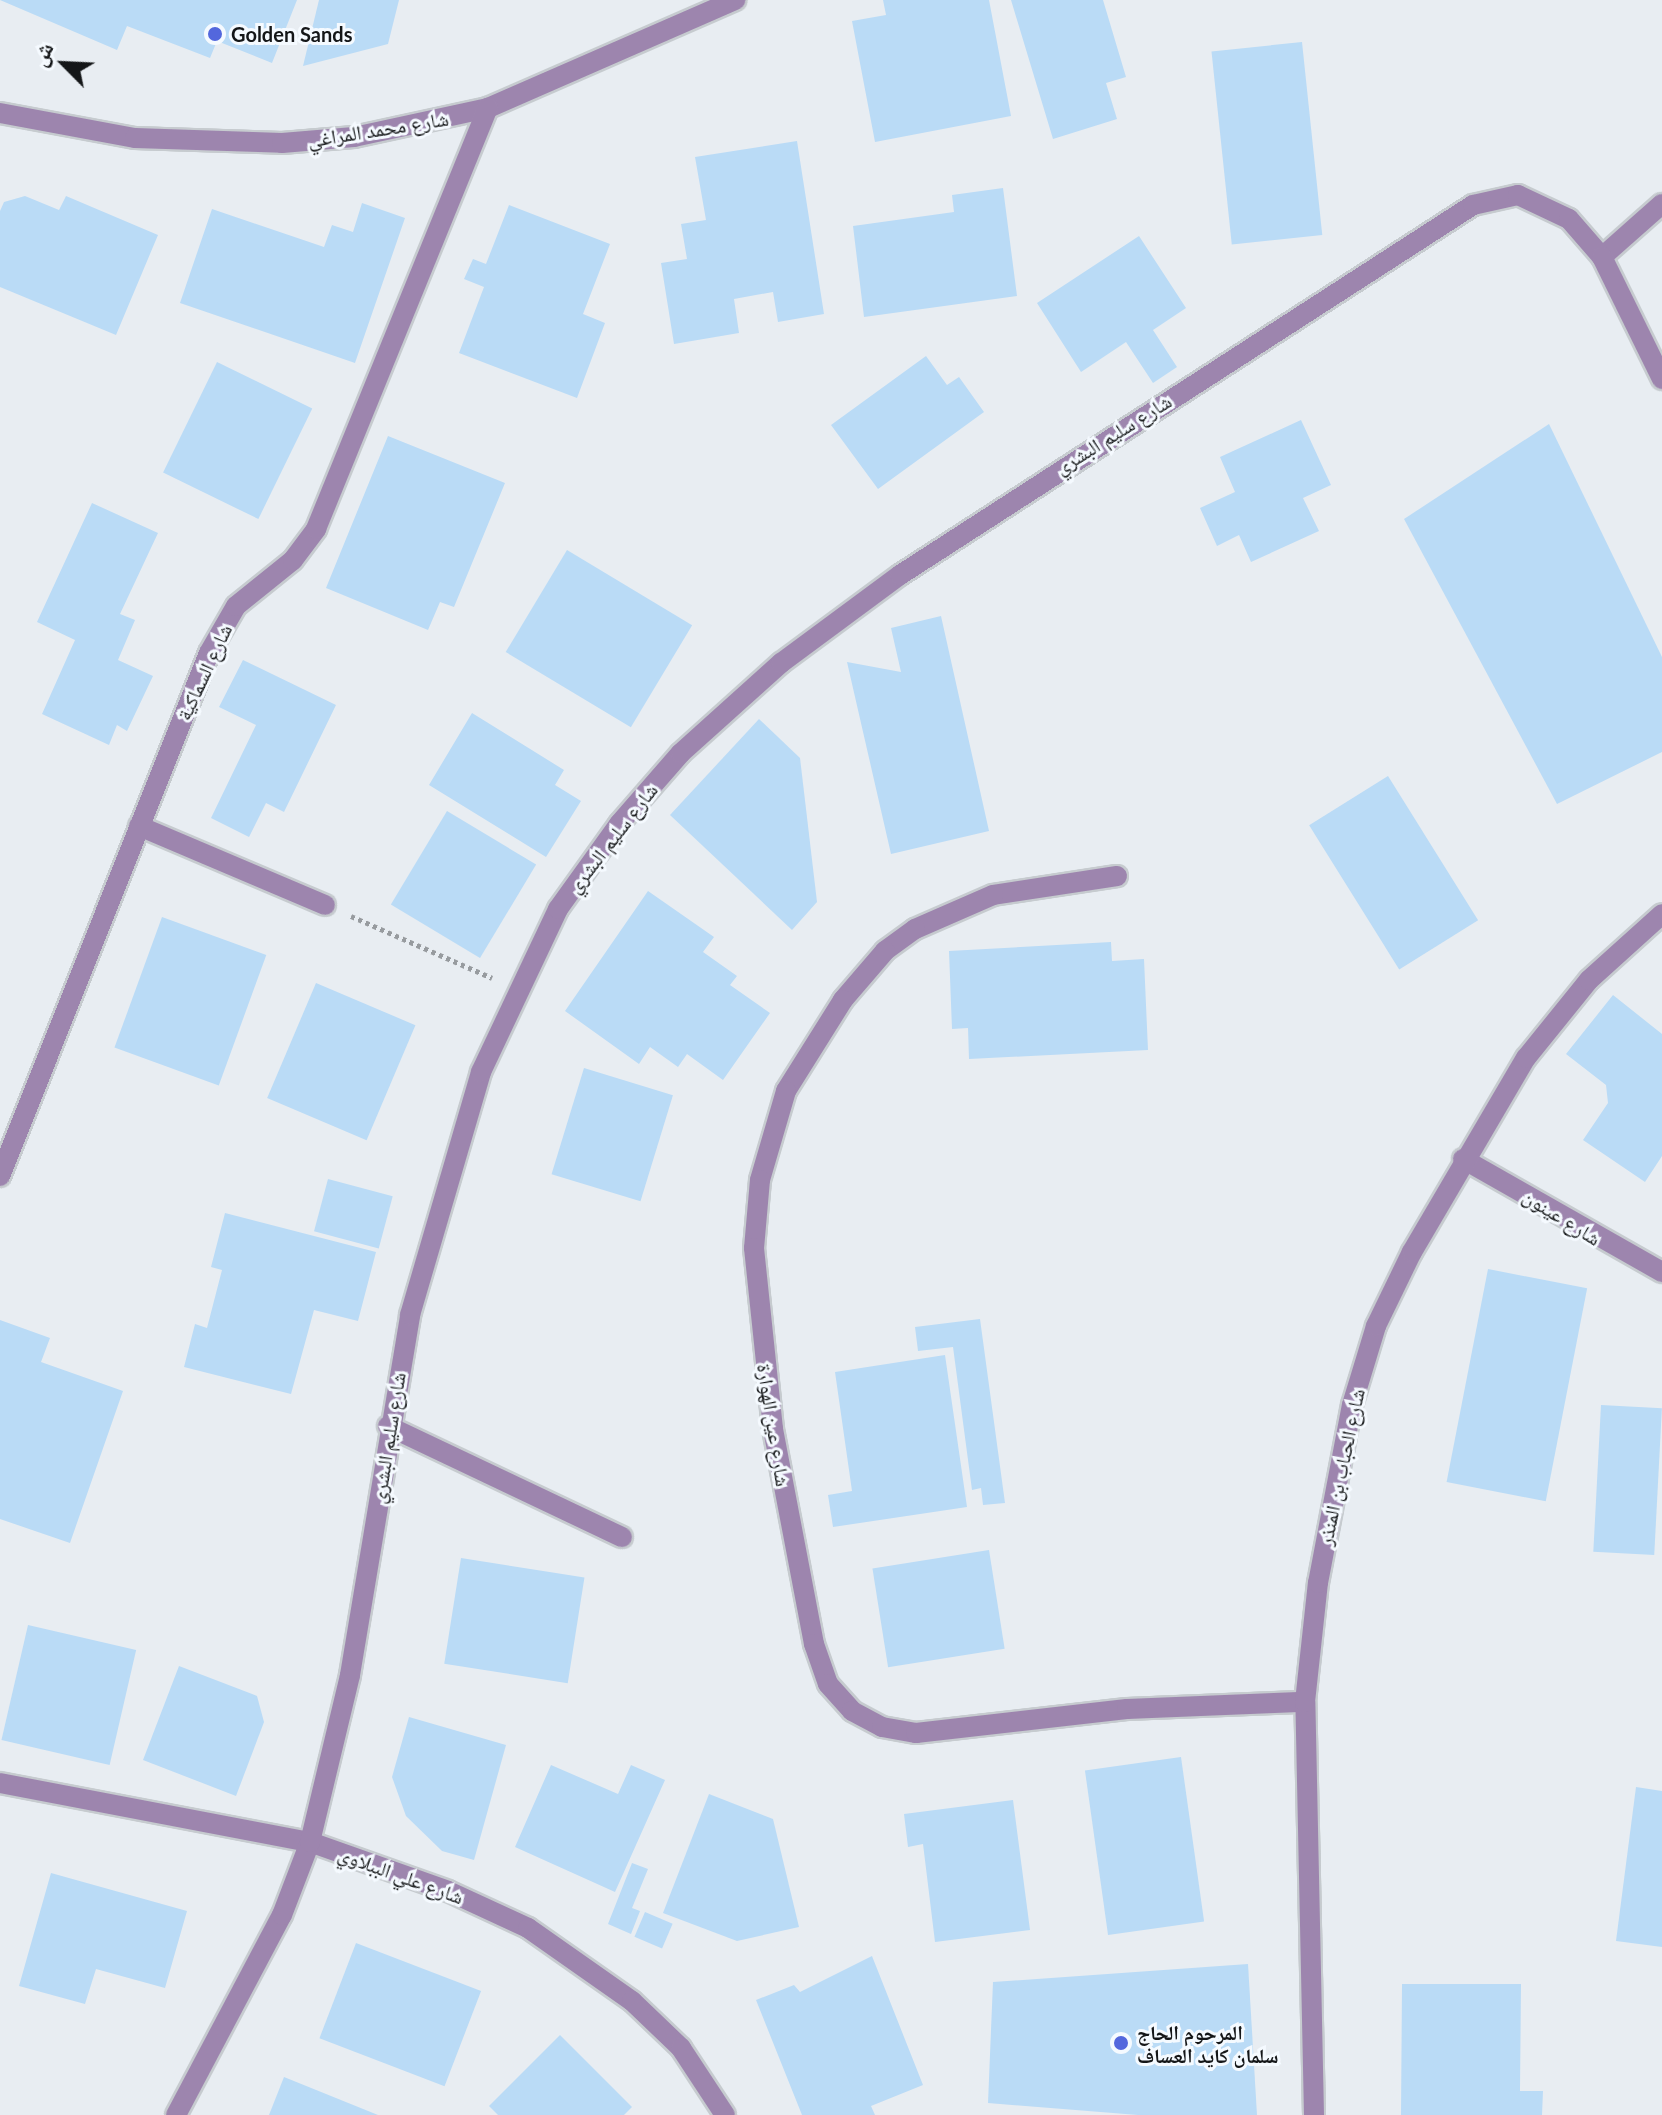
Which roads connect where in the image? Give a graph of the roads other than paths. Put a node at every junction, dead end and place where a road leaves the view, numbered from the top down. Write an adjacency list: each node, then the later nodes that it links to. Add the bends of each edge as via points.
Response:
1 (735, 0): 2 (street, شارع محمد المراغي)
2 (488, 108): 3 (street, شارع محمد المراغي, via 394,130 282,143 135,138); 7 (street, شارع السماكية, via 316,529 223,625)
3 (0, 113)
4 (1662, 204): 5 (street)
5 (1602, 257): 6 (street, شارع سليم البشري); 14 (street, شارع سليم البشري, via 1569,219 1540,201 1518,195 1473,205 1021,493 781,663 681,753 558,909 516,989 481,1072 432,1225)
6 (1662, 379)
7 (139, 826): 9 (street); 12 (street, شارع السماكية, via 18,1144)
8 (1117, 876): 16 (street, شارع عين الهوارة, via 993,895 915,929 885,951 843,1000 786,1091 760,1180 754,1248 773,1429 814,1644 828,1684 852,1711 882,1727 916,1733 1127,1709)
9 (325, 905)
10 (1662, 914): 11 (street, شارع الحباب بن المنذر, via 1589,980 1526,1058)
11 (1463, 1159): 13 (street, شارع عينون); 16 (street, شارع الحباب بن المنذر, via 1376,1326 1352,1405 1318,1583)
12 (0, 1176)
13 (1662, 1272)
14 (388, 1426): 15 (street); 18 (street, شارع سليم البشري, via 350,1675)
15 (622, 1537)
16 (1305, 1702): 21 (street, شارع الحباب بن المنذر)
17 (0, 1783): 18 (street, شارع علي الببلاوي)
18 (310, 1842): 19 (street, شارع سليم البشري, via 282,1915); 20 (street, شارع علي الببلاوي, via 448,1891 574,1956 681,2048)
19 (176, 2115)
20 (725, 2115)
21 (1314, 2115)

